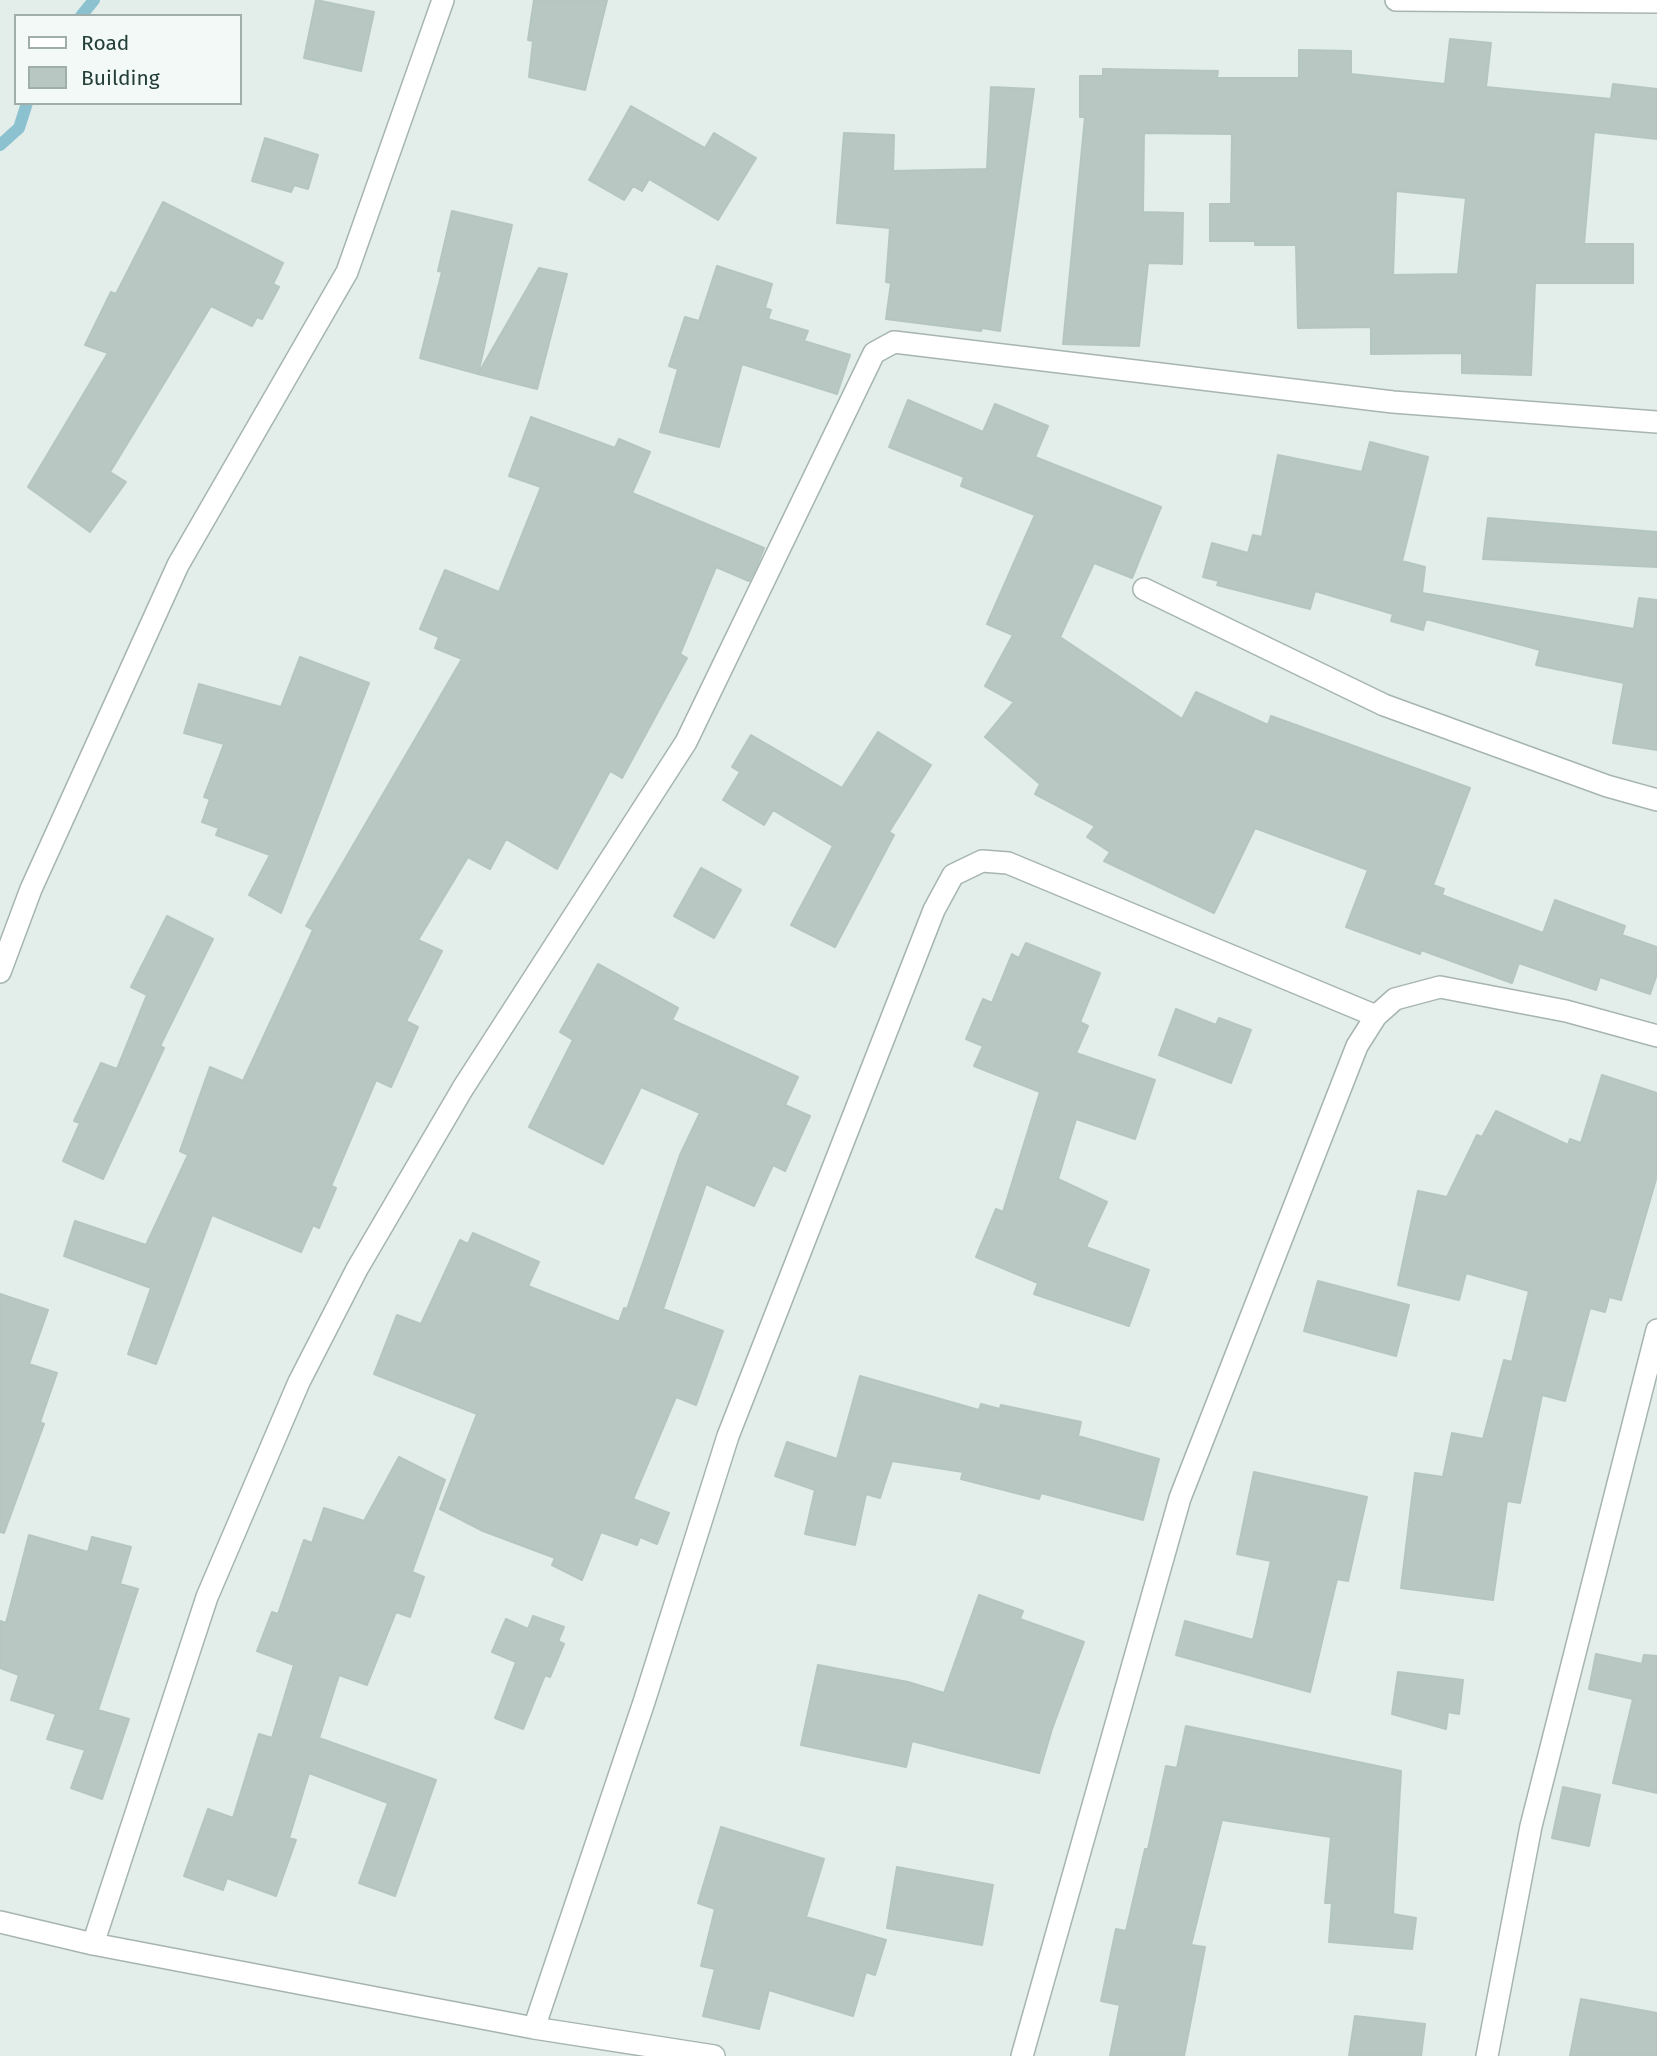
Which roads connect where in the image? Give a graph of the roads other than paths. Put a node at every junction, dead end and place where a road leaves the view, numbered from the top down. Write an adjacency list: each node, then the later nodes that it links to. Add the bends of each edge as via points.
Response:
1 (443, 0): 7 (street, via 347,272 178,565 32,889)
2 (1396, 0): 3 (street)
3 (1657, 2)
4 (1657, 422): 12 (street, via 1394,402 894,342 880,346 686,741 463,1088 357,1269 299,1382 207,1597)
5 (1144, 589): 6 (street, via 1384,705)
6 (1657, 800)
7 (0, 972)
8 (1376, 1016): 9 (street, via 1395,999 1440,987 1566,1011); 13 (street, via 1008,863 982,861 953,875 934,910 728,1436); 15 (street, via 1357,1046 1331,1108 1180,1498)
9 (1657, 1037)
10 (1657, 1330): 16 (street, via 1531,1826)
11 (0, 1922): 12 (street)
12 (93, 1944): 13 (street)
13 (534, 2028): 14 (street)
14 (714, 2056)
15 (1022, 2056)
16 (1487, 2056)

